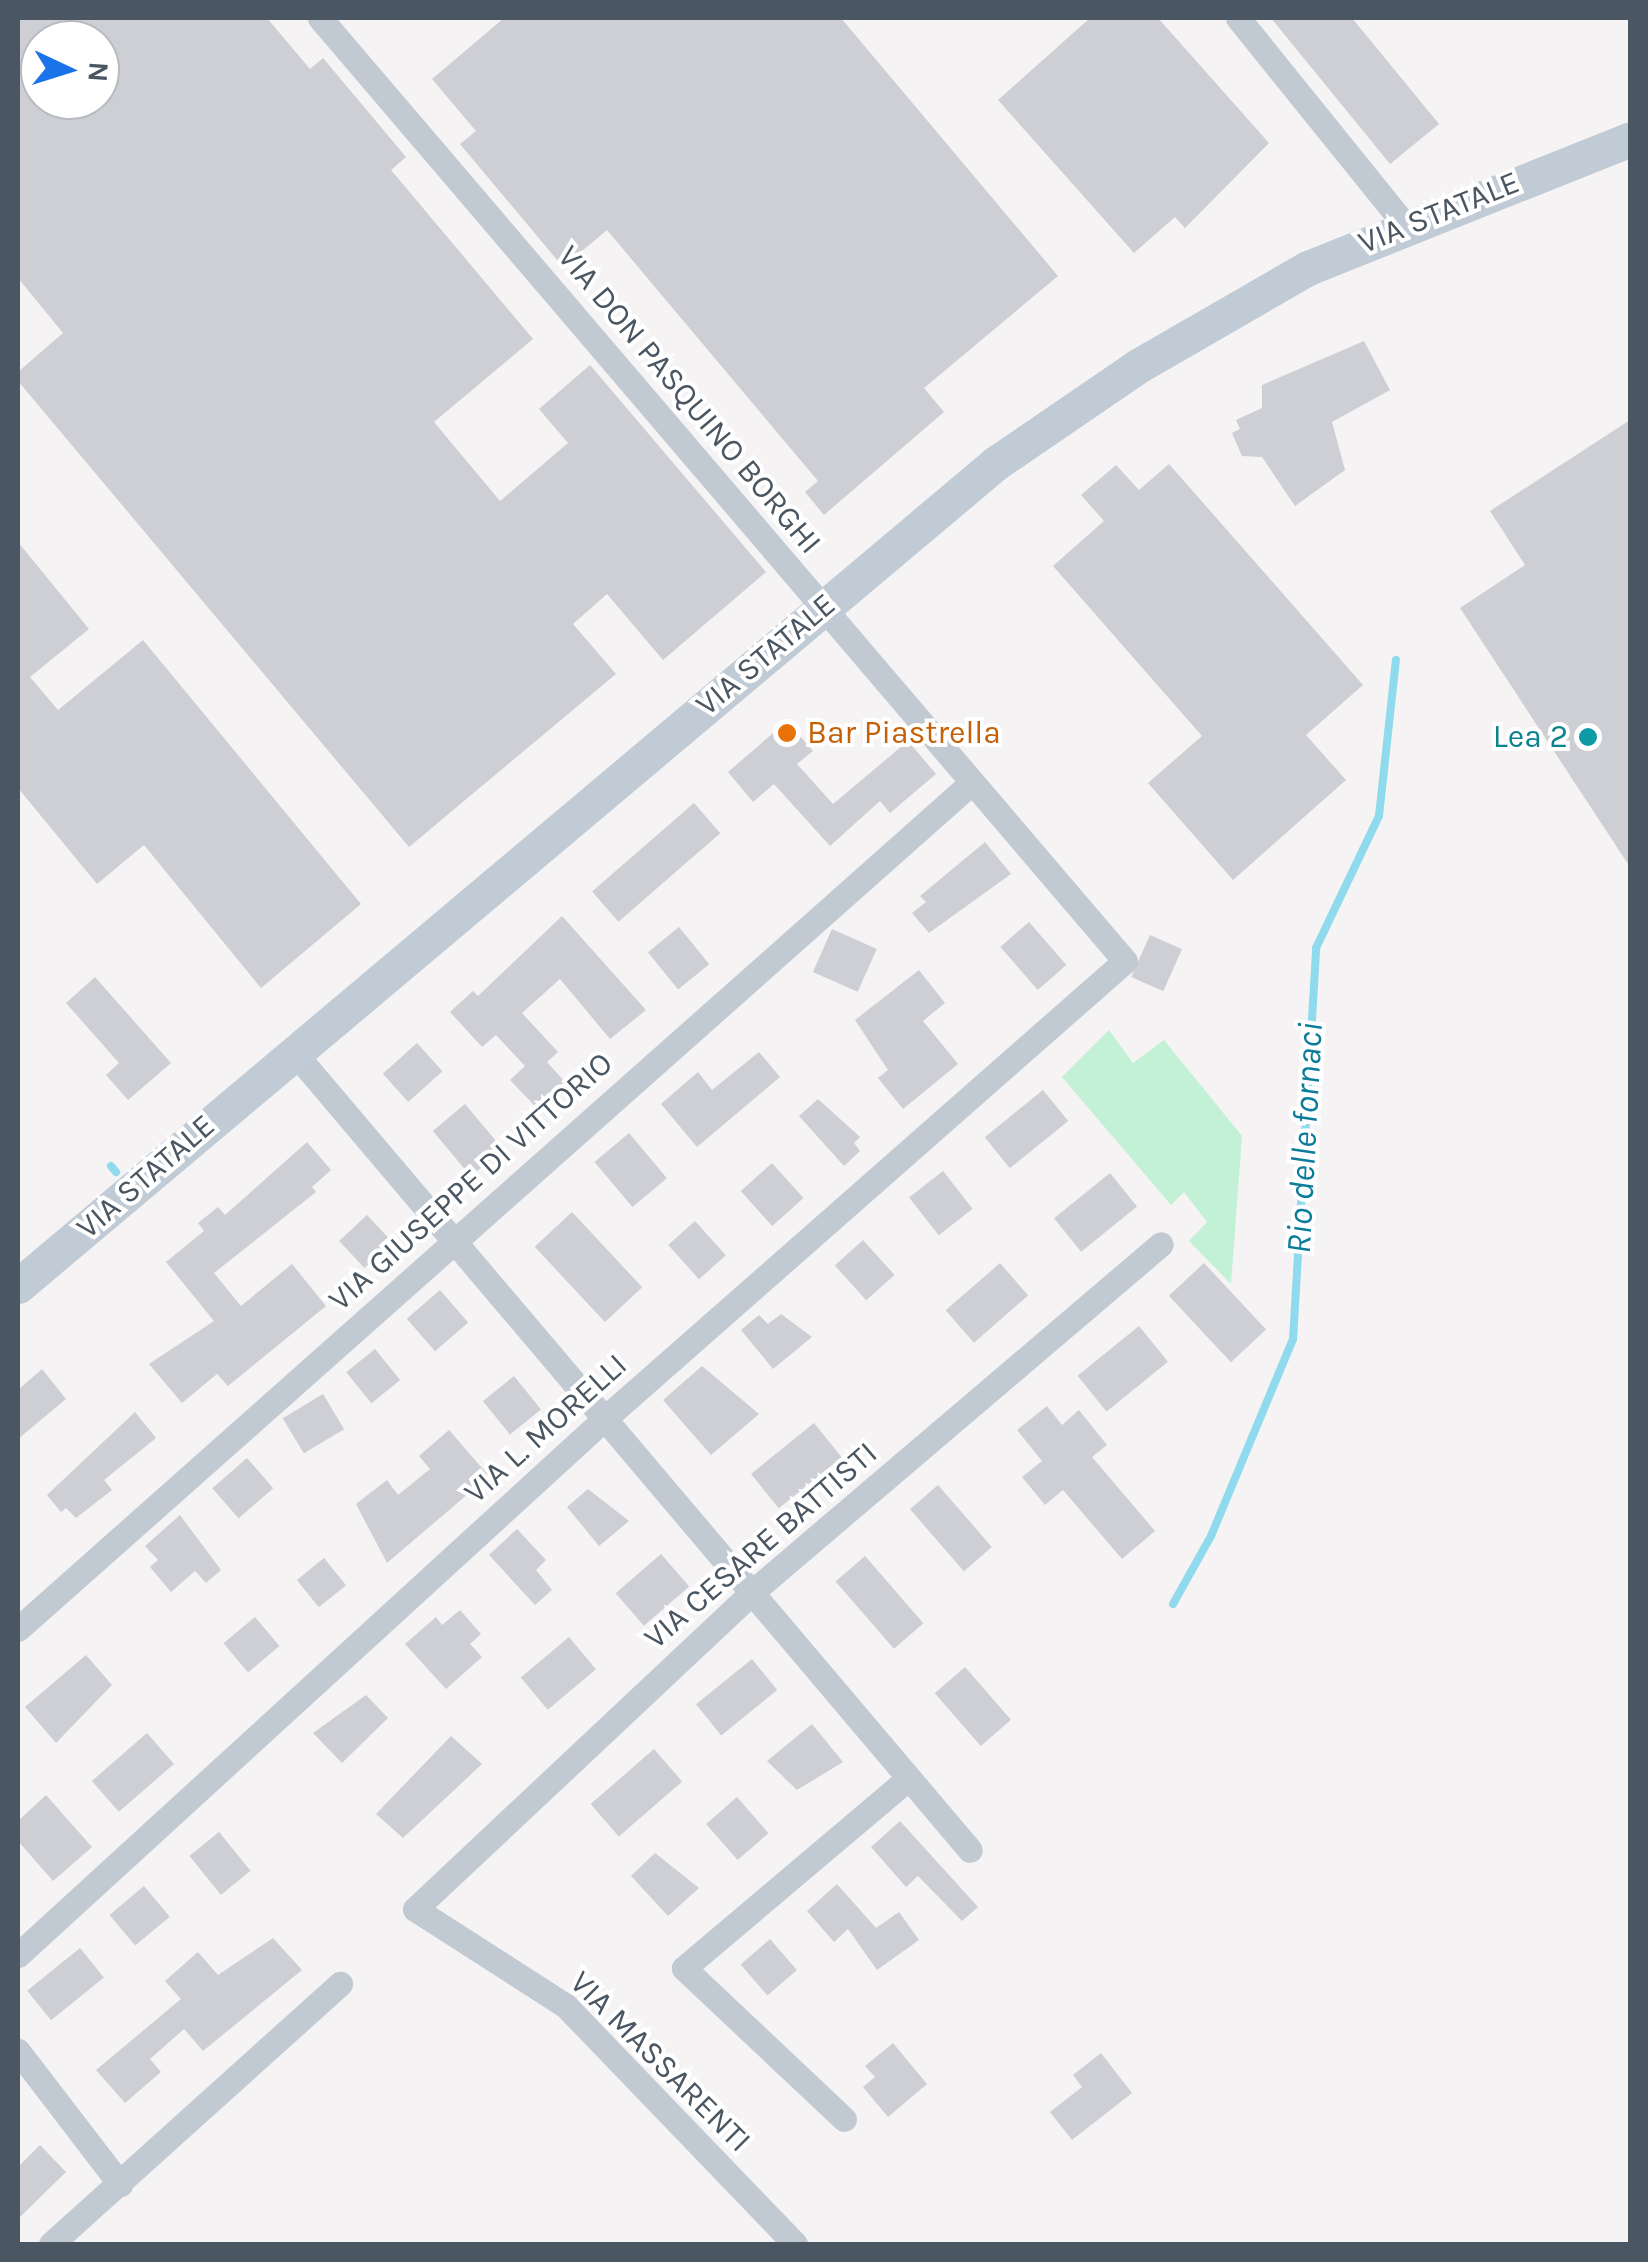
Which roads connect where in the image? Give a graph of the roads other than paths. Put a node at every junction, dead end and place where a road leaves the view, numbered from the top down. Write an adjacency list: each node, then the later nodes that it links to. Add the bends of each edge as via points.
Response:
1 (320, 18): 6 (street, VIA DON PASQUINO BORGHI)
2 (1238, 18): 5 (street)
3 (1630, 138): 4 (main road, VIA STATALE)
4 (1613, 152): 5 (main road, VIA STATALE)
5 (1405, 225): 6 (main road, VIA STATALE, via 1308,268 1138,366 996,463)
6 (823, 607): 7 (street, VIA DON PASQUINO BORGHI); 9 (main road, VIA STATALE)
7 (969, 785): 8 (street, VIA DON PASQUINO BORGHI); 10 (street, VIA GIUSEPPE DI VITTORIO)
8 (1125, 961): 13 (street, VIA L. MORELLI)
9 (292, 1051): 10 (street); 12 (main road, VIA STATALE)
10 (452, 1244): 13 (street); 15 (street, VIA GIUSEPPE DI VITTORIO)
11 (1161, 1244): 14 (street, VIA CESARE BATTISTI)
12 (18, 1286)
13 (602, 1420): 14 (street); 19 (street, VIA L. MORELLI)
14 (751, 1593): 16 (street); 18 (street, VIA CESARE BATTISTI)
15 (18, 1629)
16 (908, 1778): 17 (street); 22 (street, via 684,1968)
17 (970, 1850)
18 (414, 1909): 25 (street, VIA MASSARENTI, via 566,2006)
19 (18, 1955)
20 (340, 1984): 23 (street)
21 (18, 2051): 23 (street)
22 (844, 2120)
23 (120, 2184): 24 (street)
24 (51, 2244)
25 (795, 2244)

